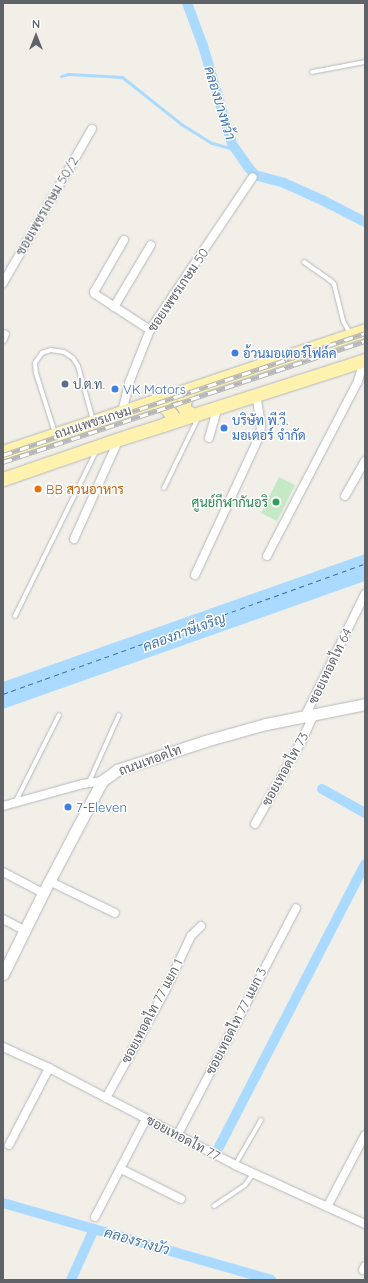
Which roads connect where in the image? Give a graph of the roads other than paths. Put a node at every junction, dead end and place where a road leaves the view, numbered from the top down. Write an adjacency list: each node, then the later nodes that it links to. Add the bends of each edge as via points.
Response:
1 (365, 62): 2 (lane)
2 (312, 72)
3 (92, 129): 8 (street, ซอยเพชรเกษม 50/2)
4 (253, 178): 10 (street, ซอยเพชรเกษม 50)
5 (124, 240): 9 (street, via 94,292)
6 (151, 245): 9 (street)
7 (304, 262): 12 (lane, via 334,284 343,321)
8 (3, 283)
9 (114, 306): 10 (street)
10 (150, 330): 18 (street, ซอยเพชรเกษม 50, via 128,382)
11 (365, 330): 12 (main road, ถนนเพชรเกษม)
12 (350, 335): 14 (main road, ถนนเพชรเกษม)
13 (365, 360): 15 (main road, ถนนเพชรเกษม); 32 (street, via 358,381)
14 (189, 390): 16 (main road, ถนนเพชรเกษม); 19 (main road, via 183,406 186,411)
15 (256, 395): 17 (main road, ถนนเพชรเกษม); 33 (street, via 261,425 260,436)
16 (154, 402): 18 (main road, ถนนเพชรเกษม); 21 (main road, via 165,407 172,416 169,423)
17 (218, 407): 19 (main road, ถนนเพชรเกษม); 23 (street)
18 (122, 412): 20 (main road, ถนนเพชรเกษม)
19 (197, 415): 21 (main road, ถนนเพชรเกษม); 29 (lane)
20 (93, 421): 22 (main road, ถนนเพชรเกษม); 22 (lane, via 78,366 73,358 64,352 51,350 42,353 34,363)
21 (163, 425): 24 (main road, ถนนเพชรเกษม)
22 (56, 434): 26 (main road, ถนนเพชรเกษม)
23 (209, 438)
24 (118, 439): 25 (main road, ถนนเพชรเกษม); 31 (street)
25 (99, 446): 28 (main road, ถนนเพชรเกษม); 35 (lane)
26 (3, 452)
27 (365, 461): 30 (street)
28 (3, 480)
29 (164, 488)
30 (345, 496)
31 (74, 539)
32 (267, 556)
33 (195, 575)
34 (365, 594): 39 (street, ซอยเทอดไท 64)
35 (15, 616)
36 (365, 704): 39 (main road, ถนนเทอดไท)
37 (59, 715): 42 (lane)
38 (119, 715): 41 (lane)
39 (310, 715): 40 (main road, ถนนเทอดไท, via 170,752 117,770); 44 (street, ซอยเทอดไท 73, via 302,740)
40 (102, 781): 41 (street); 46 (main road, ถนนเทอดไท)
41 (88, 784): 42 (street)
42 (14, 803): 43 (street)
43 (3, 806)
44 (255, 824)
45 (3, 872): 47 (street)
46 (50, 881): 47 (main road, ถนนเทอดไท); 49 (street)
47 (43, 893): 52 (main road, ถนนเทอดไท)
48 (296, 908): 60 (street, ซอยเทอดไท 77 แยก 3)
49 (115, 913)
50 (3, 919): 52 (street)
51 (201, 926): 56 (street, ซอยเทอดไท 77 แยก 1, via 191,936 165,991)
52 (24, 930): 53 (main road, ถนนเทอดไท)
53 (3, 974)
54 (3, 1047): 55 (street, ซอยเทอดไท 77)
55 (49, 1068): 56 (street, ซอยเทอดไท 77); 61 (street)
56 (106, 1098): 57 (street, ซอยเทอดไท 77)
57 (146, 1119): 60 (street, ซอยเทอดไท 77); 63 (street)
58 (261, 1120): 62 (lane)
59 (365, 1135): 67 (street)
60 (178, 1136): 62 (street, ซอยเทอดไท 77)
61 (9, 1145)
62 (235, 1165): 64 (street, ซอยเทอดไท 77)
63 (121, 1169): 65 (street); 68 (street)
64 (253, 1174): 66 (lane, via 245,1184); 67 (street, ซอยเทอดไท 77)
65 (181, 1199)
66 (214, 1206)
67 (327, 1207): 69 (street, ซอยเทอดไท 77)
68 (95, 1218)
69 (365, 1224)

